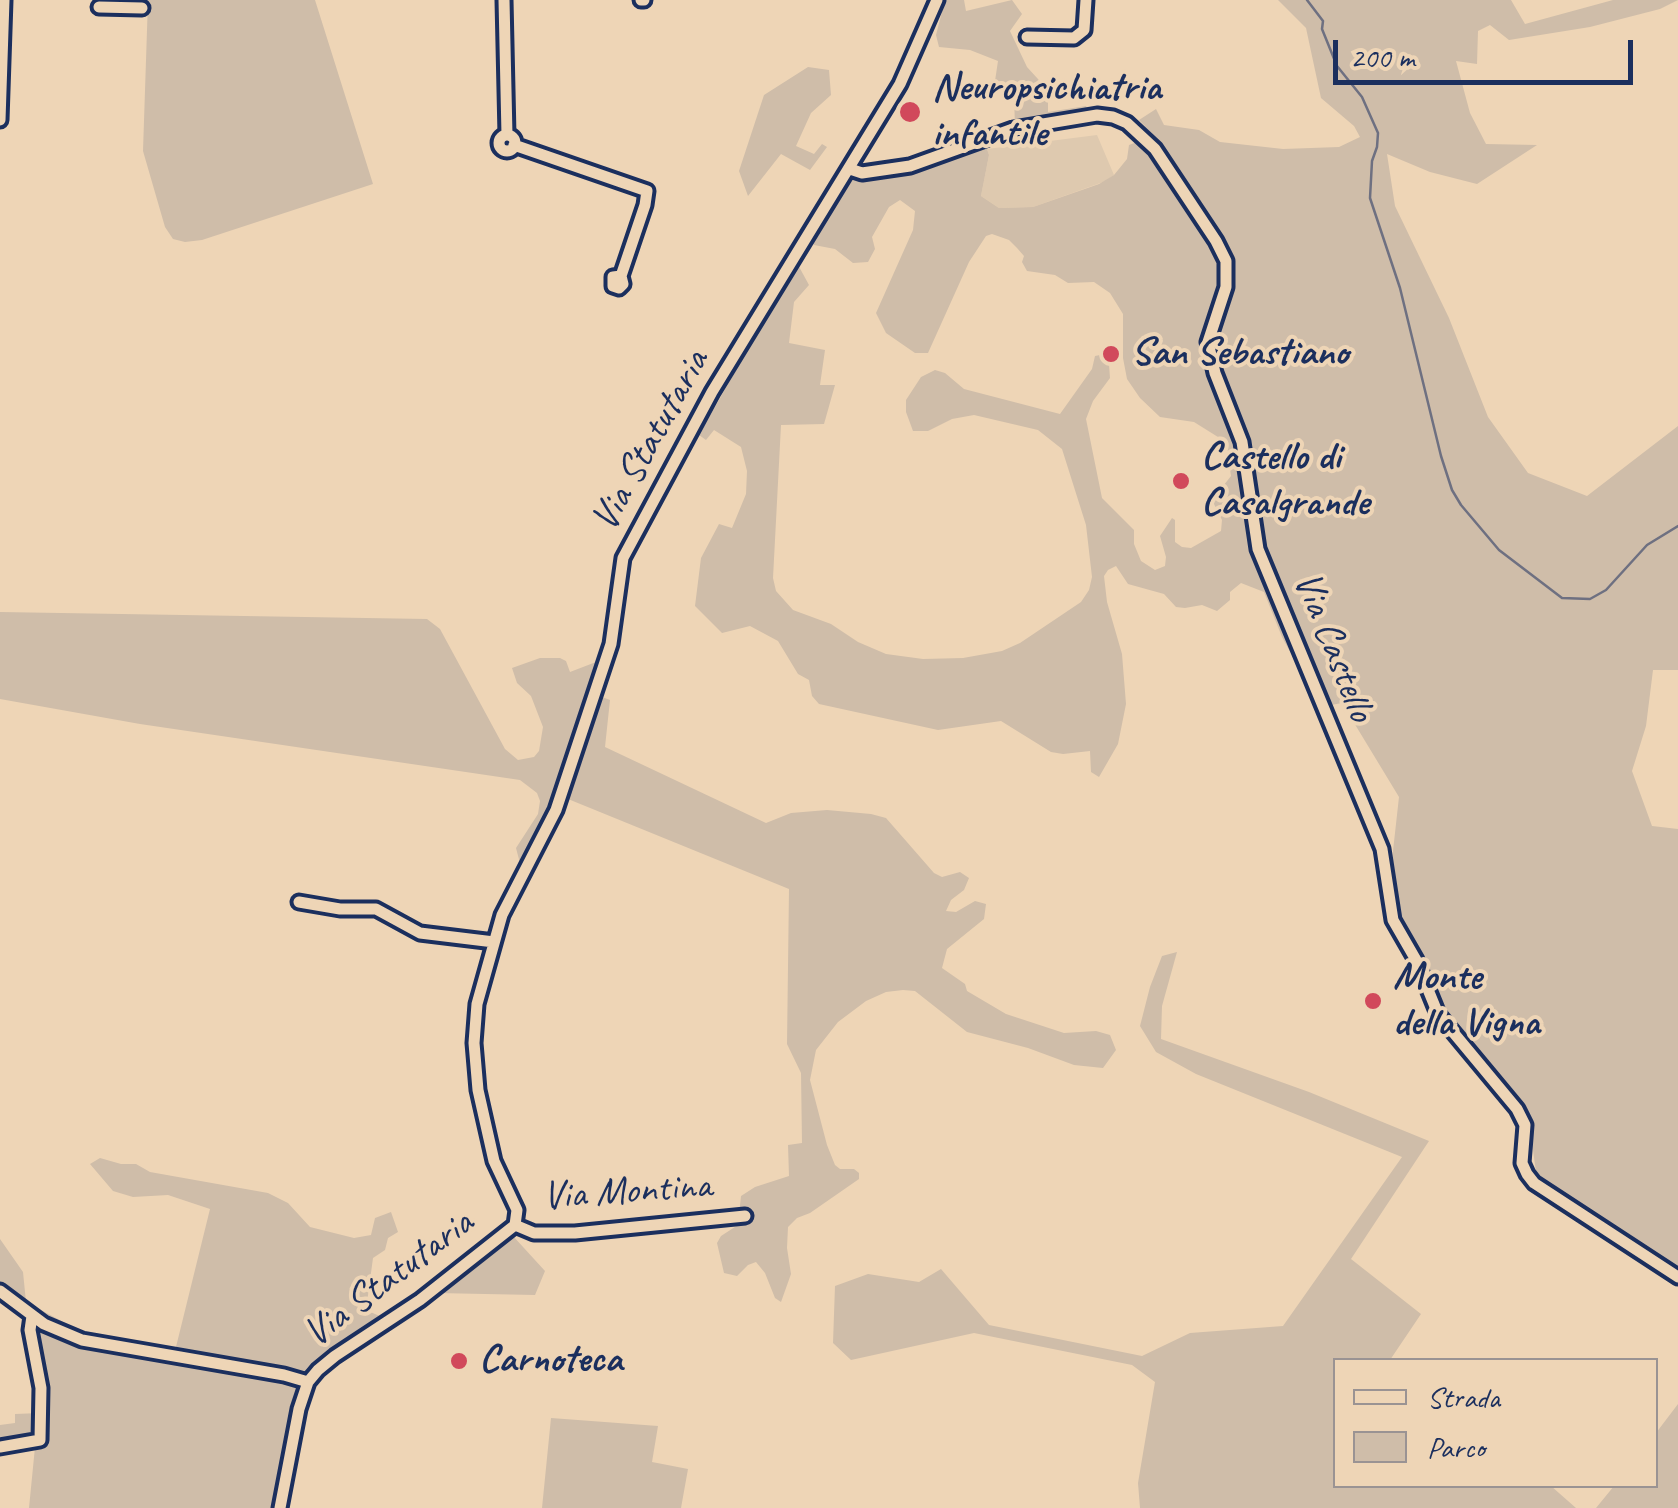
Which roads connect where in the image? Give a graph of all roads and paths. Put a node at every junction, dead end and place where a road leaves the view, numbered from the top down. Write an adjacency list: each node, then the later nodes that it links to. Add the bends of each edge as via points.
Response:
1 (4, 0): 8 (street)
2 (504, 0): 10 (street, via 510,140 647,191)
3 (937, 0): 9 (street, Via Statutaria, via 902,82)
4 (1086, 0): 7 (street, via 1084,30 1074,38)
5 (99, 6): 6 (street)
6 (142, 8)
7 (1027, 37)
8 (0, 120)
9 (850, 169): 12 (street, Via Statutaria, via 712,392 623,558 610,644 556,810 506,904); 15 (street, Via Castello, via 910,166 1013,129 1097,114 1127,124 1155,149 1226,261 1226,287 1208,342 1242,442 1258,549 1382,849 1392,920 1438,1014 1518,1108 1525,1124 1526,1174)
10 (621, 276)
11 (300, 902): 12 (street, via 376,910 420,932)
12 (494, 942): 14 (street, Via Statutaria, via 475,1017 475,1069 494,1162 517,1210)
13 (745, 1216): 14 (street, Via Montina, via 575,1233 534,1233)
14 (515, 1224): 18 (street, Via Statutaria)
15 (1678, 1277)
16 (0, 1290): 17 (street)
17 (32, 1316): 18 (street, via 96,1344); 19 (street, via 40,1440)
18 (308, 1382): 20 (street)
19 (0, 1447)
20 (280, 1508)

